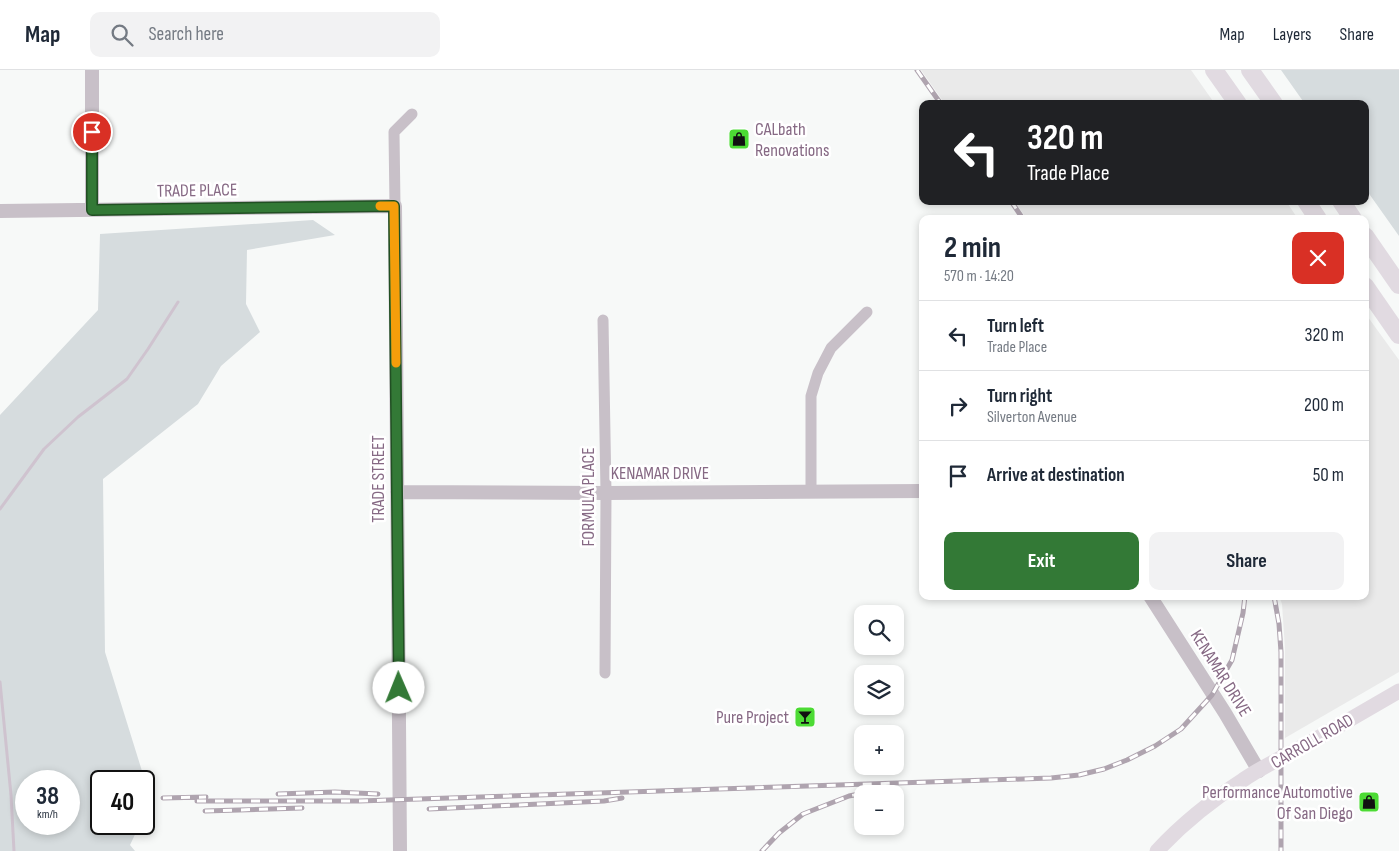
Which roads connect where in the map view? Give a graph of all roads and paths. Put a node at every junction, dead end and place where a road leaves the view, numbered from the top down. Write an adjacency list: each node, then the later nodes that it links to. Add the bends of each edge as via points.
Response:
1 (92, 70): 8 (street)
2 (1214, 70): 4 (main road)
3 (1250, 70): 5 (main road)
4 (1235, 100)
5 (1271, 100)
6 (412, 114): 7 (street, TRADE STREET, via 394,132)
7 (394, 206): 8 (street, TRADE PLACE); 18 (street, TRADE STREET)
8 (92, 210): 9 (street, TRADE PLACE)
9 (0, 211)
10 (1369, 242): 11 (main road)
11 (1399, 285)
12 (1369, 292): 15 (main road)
13 (867, 312): 16 (street, via 831,348 818,372 811,396)
14 (603, 320): 19 (street, FORMULA PLACE)
15 (1399, 334)
16 (811, 491): 17 (street, KENAMAR DRIVE); 19 (street, KENAMAR DRIVE)
17 (919, 491)
18 (397, 492): 19 (street, KENAMAR DRIVE); 24 (street, TRADE STREET)
19 (606, 493): 21 (street, FORMULA PLACE)
20 (1153, 600): 23 (street, KENAMAR DRIVE)
21 (605, 673)
22 (1399, 691): 23 (main road, CARROLL ROAD)
23 (1259, 771): 25 (main road, CARROLL ROAD, via 1198,813)
24 (400, 851)
25 (1157, 851)

